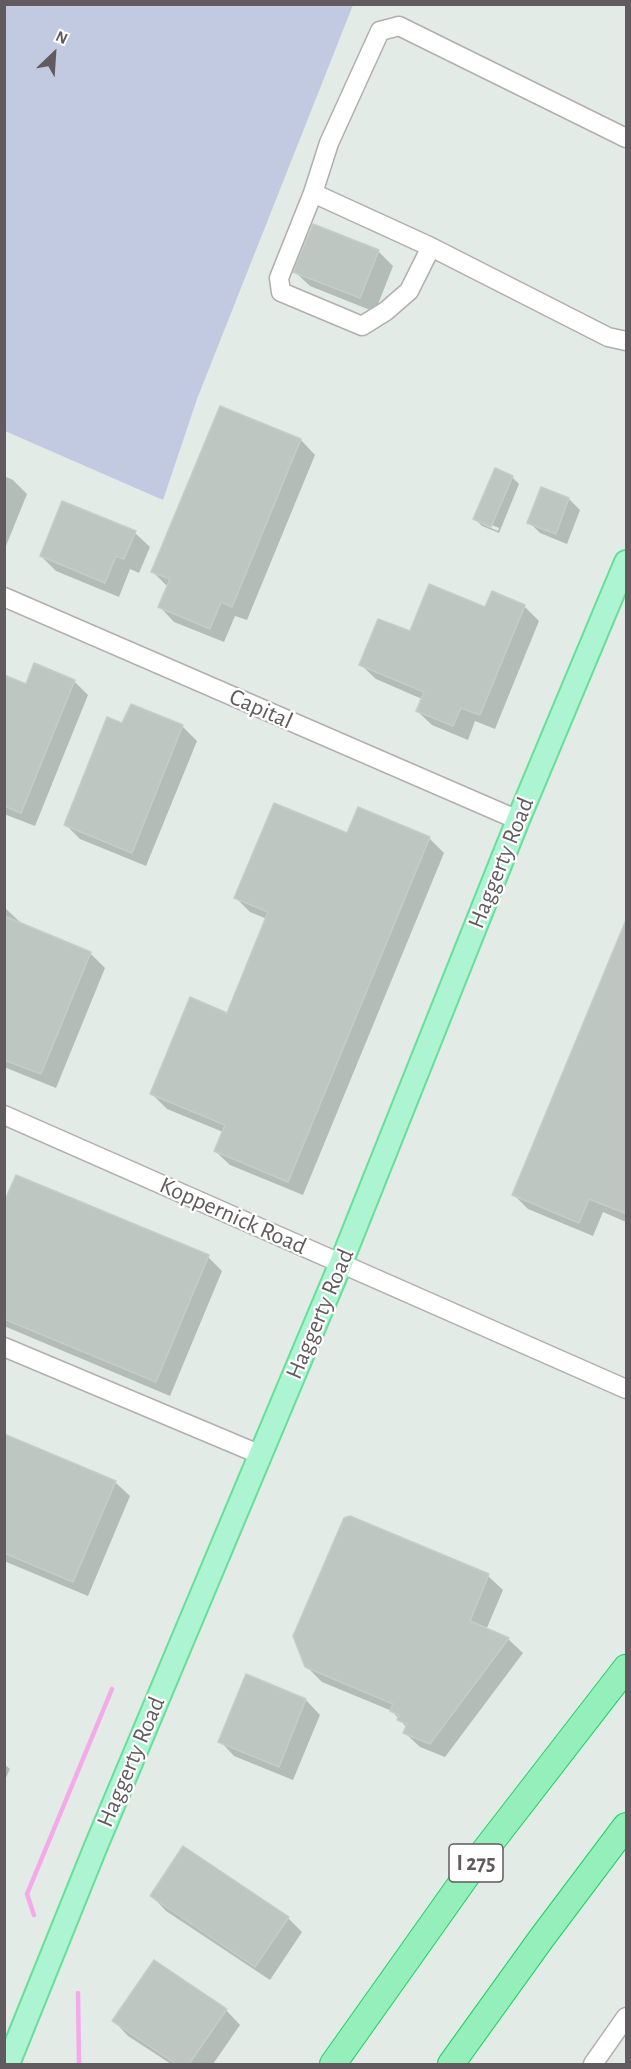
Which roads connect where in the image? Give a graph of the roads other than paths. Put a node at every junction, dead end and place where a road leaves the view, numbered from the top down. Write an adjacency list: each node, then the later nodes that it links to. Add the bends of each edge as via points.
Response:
1 (627, 138): 2 (street, via 399,26 380,31 329,143)
2 (313, 193): 3 (street); 3 (street, via 279,278 281,292 362,326 409,291)
3 (431, 247): 4 (street, via 608,337)
4 (627, 341)
5 (627, 562): 7 (main road, Haggerty Road)
6 (4, 597): 7 (street, Capital)
7 (518, 820): 9 (main road, Haggerty Road)
8 (4, 1115): 9 (street, Koppernick Road)
9 (341, 1263): 11 (street, Koppernick Road); 12 (main road, Haggerty Road)
10 (4, 1347): 12 (street)
11 (627, 1389)
12 (261, 1455): 17 (main road, Haggerty Road)
13 (627, 1668): 18 (highway, I 275, via 482,1854)
14 (627, 1826): 19 (highway)
15 (627, 2017): 16 (street)
16 (602, 2062)
17 (8, 2064)
18 (333, 2064)
19 (451, 2064)

